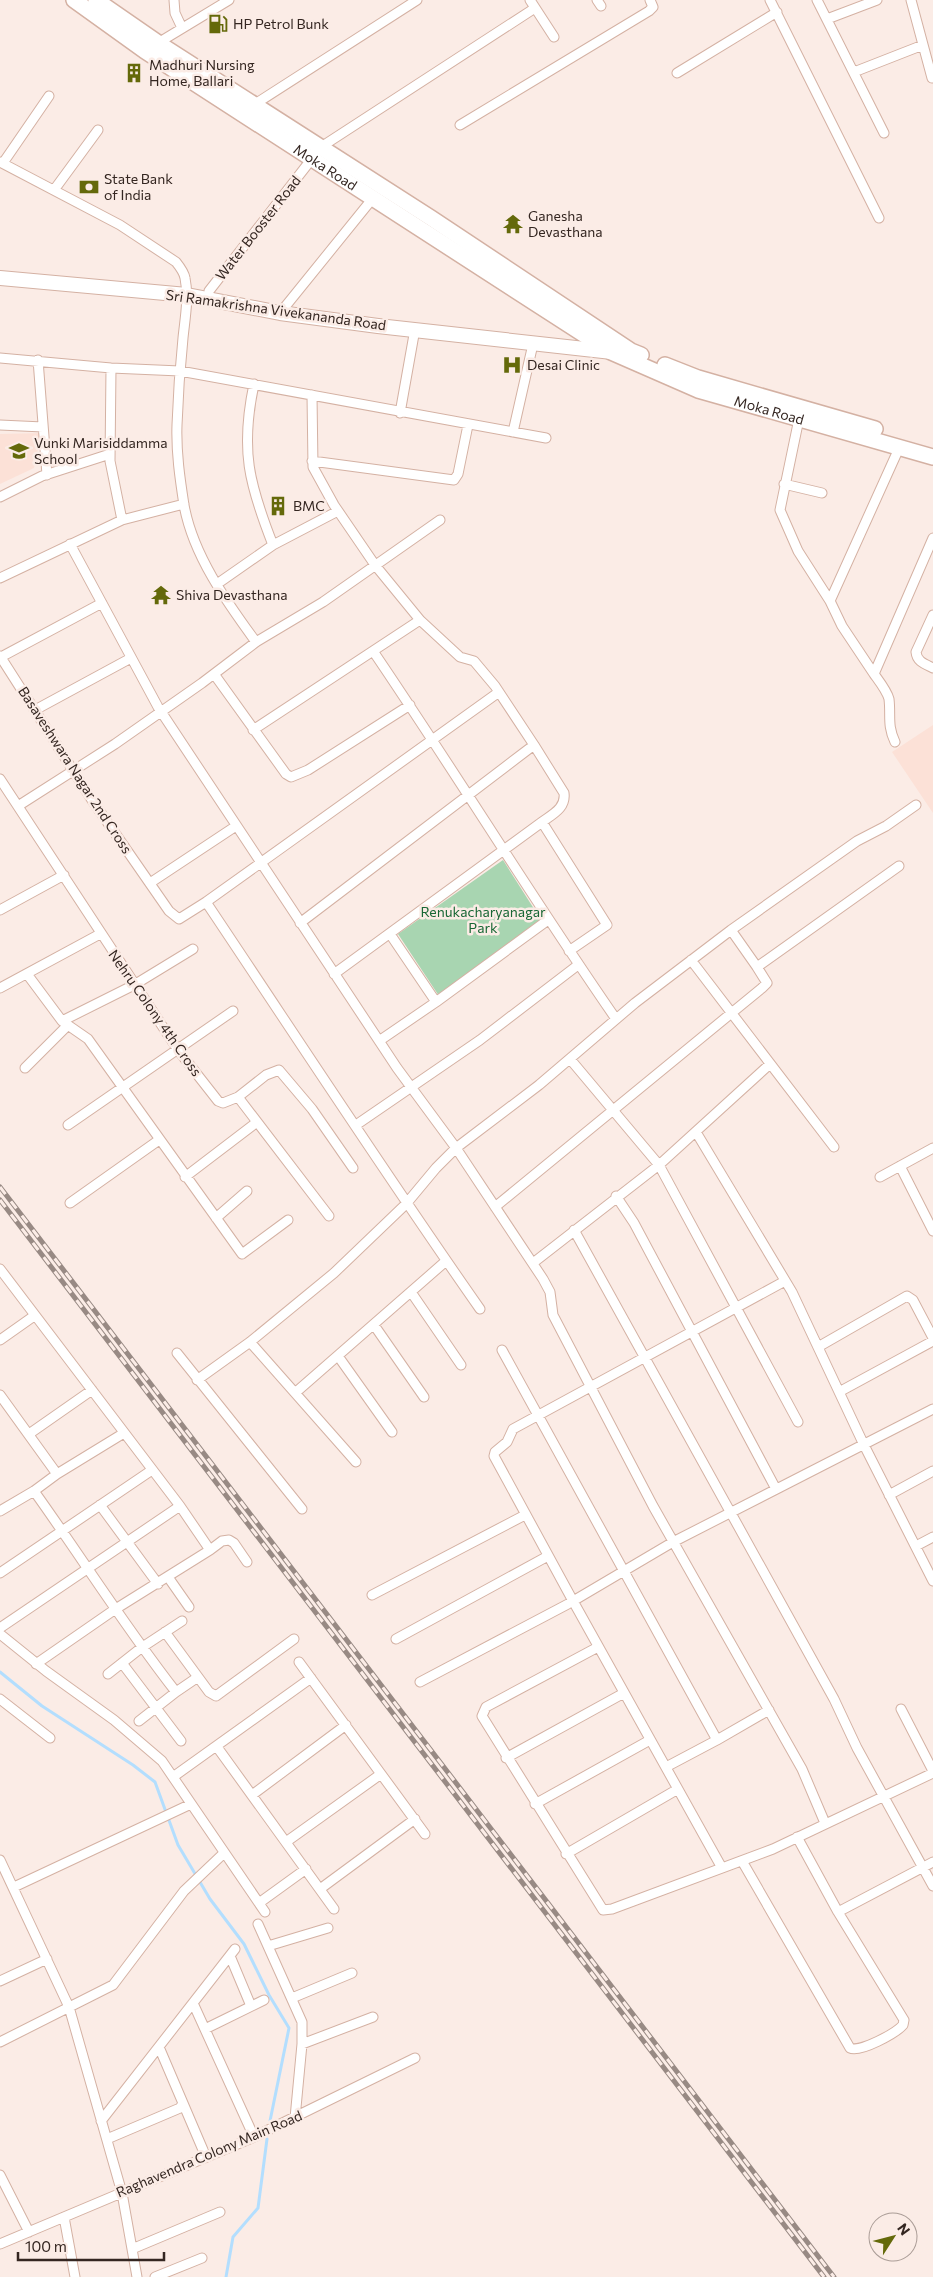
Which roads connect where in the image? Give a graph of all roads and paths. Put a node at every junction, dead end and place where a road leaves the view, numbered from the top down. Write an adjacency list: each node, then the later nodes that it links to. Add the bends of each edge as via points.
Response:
1 (74, 0): 22 (main road, Moka Road, via 145,51)
2 (96, 0): 16 (main road, Moka Road)
3 (174, 0): 14 (street, via 175,13)
4 (229, 0): 14 (street)
5 (416, 0): 22 (street)
6 (650, 0): 23 (street, via 653,7 649,11)
7 (770, 0): 12 (street)
8 (817, 0): 13 (street)
9 (877, 0): 13 (street)
10 (911, 0): 17 (street)
11 (532, 4): 15 (street); 26 (street, Water Booster Road)
12 (777, 12): 19 (street); 31 (street)
13 (827, 19): 18 (street)
14 (182, 28): 16 (street)
15 (554, 38)
16 (158, 43): 22 (main road, Moka Road)
17 (923, 45): 18 (street); 20 (street)
18 (854, 72): 25 (street)
19 (677, 73)
20 (932, 78)
21 (49, 96): 28 (street)
22 (247, 109): 26 (main road, Moka Road); 27 (main road, Moka Road)
23 (460, 124)
24 (98, 130): 29 (street)
25 (884, 133)
26 (322, 147): 27 (street, Water Booster Road); 36 (main road, Moka Road)
27 (312, 159): 30 (main road, Moka Road); 34 (street, Water Booster Road, via 209,291)
28 (1, 162): 29 (street)
29 (54, 190): 33 (street, via 120,225 176,262 185,276)
30 (373, 198): 35 (street); 36 (main road, Moka Road)
31 (879, 218)
32 (0, 278): 33 (main road, Sri Ramakrishna Vivekananda Road)
33 (187, 295): 34 (main road, Sri Ramakrishna Vivekananda Road); 44 (street)
34 (208, 299): 35 (main road, Sri Ramakrishna Vivekananda Road)
35 (280, 313): 37 (main road, Sri Ramakrishna Vivekananda Road)
36 (581, 326): 39 (main road, Moka Road); 40 (main road, Moka Road)
37 (415, 329): 38 (main road, Sri Ramakrishna Vivekananda Road); 48 (street)
38 (533, 344): 40 (main road, Sri Ramakrishna Vivekananda Road); 52 (street)
39 (631, 351): 40 (main road, Sri Ramakrishna Vivekananda Road); 47 (main road, Moka Road, via 698,378)
40 (611, 352): 47 (main road, Moka Road, via 698,390)
41 (0, 358): 42 (street)
42 (38, 360): 43 (street); 51 (street)
43 (112, 368): 44 (street); 56 (street)
44 (180, 371): 45 (street); 63 (street, via 178,449)
45 (254, 384): 46 (street); 69 (street, via 247,430 247,460 257,507)
46 (312, 395): 48 (street); 58 (street)
47 (801, 412): 54 (main road, Moka Road); 55 (main road, Moka Road); 60 (street)
48 (400, 413): 49 (street)
49 (468, 424): 52 (street); 58 (street, via 454,480)
50 (0, 425): 51 (street)
51 (43, 427): 59 (street)
52 (513, 432): 53 (street)
53 (546, 438)
54 (900, 446): 57 (main road, Moka Road); 73 (street)
55 (933, 446)
56 (110, 454): 59 (street); 65 (street)
57 (933, 457)
58 (312, 461): 64 (street)
59 (47, 475): 62 (street)
60 (784, 484): 61 (street); 73 (street, via 780,510 783,520)
61 (822, 493)
62 (0, 497)
63 (184, 504): 65 (street); 72 (street, via 194,540)
64 (338, 511): 69 (street); 70 (street)
65 (122, 520): 68 (street)
66 (440, 520): 70 (street)
67 (933, 538): 83 (street)
68 (70, 544): 71 (street); 74 (street)
69 (273, 545): 72 (street)
70 (375, 565): 76 (street); 77 (street, via 323,602)
71 (0, 578)
72 (217, 584): 77 (street)
73 (830, 601): 83 (street, via 842,626)
74 (102, 603): 79 (street); 80 (street)
75 (933, 616): 81 (street, via 916,652 920,662)
76 (420, 620): 78 (street); 84 (street, via 460,657 474,661)
77 (256, 642): 82 (street)
78 (373, 651): 85 (street); 88 (street)
79 (0, 656): 86 (street, Basaveshwara Nagar 2nd Cross)
80 (131, 658): 86 (street); 87 (street)
81 (933, 668)
82 (214, 674): 87 (street); 88 (street)
83 (874, 674): 90 (street, via 889,697 888,719)
84 (499, 692): 89 (street); 91 (street)
85 (410, 705): 88 (street, via 292,777 286,774); 89 (street)
86 (35, 710): 92 (street, Basaveshwara Nagar 2nd Cross)
87 (160, 710): 92 (street); 98 (street)
88 (252, 730)
89 (433, 740): 94 (street); 100 (street)
90 (895, 742)
91 (534, 745): 94 (street); 97 (street, via 564,793 565,801)
92 (73, 770): 96 (street); 103 (street, Basaveshwara Nagar 2nd Cross)
93 (0, 779): 96 (street, Nehru Colony 4th Cross)
94 (469, 794): 99 (street); 107 (street)
95 (916, 805): 108 (street)
96 (18, 806): 102 (street, Nehru Colony 4th Cross)
97 (542, 822): 99 (street); 112 (street, via 607,926)
98 (236, 826): 100 (street); 103 (street)
99 (502, 851): 106 (street); 110 (street)
100 (260, 863): 104 (street); 107 (street)
101 (900, 866): 115 (street)
102 (64, 875): 105 (street); 109 (street, Nehru Colony 4th Cross)
103 (150, 883): 104 (street, Basaveshwara Nagar 2nd Cross, via 169,911 179,918)
104 (206, 902): 136 (street)
105 (0, 910)
106 (548, 920): 112 (street); 120 (street)
107 (300, 923): 117 (street)
108 (731, 930): 113 (street); 115 (street)
109 (100, 934): 116 (street); 118 (street, Nehru Colony 4th Cross)
110 (390, 934): 117 (street); 120 (street)
111 (193, 949): 118 (street)
112 (569, 951): 114 (street)
113 (692, 960): 122 (street); 123 (street)
114 (578, 965): 123 (street); 130 (street)
115 (757, 967): 122 (street, via 767,983)
116 (28, 974): 119 (street); 124 (street)
117 (334, 974): 125 (street)
118 (134, 985): 124 (street); 126 (street, Nehru Colony 4th Cross)
119 (0, 988)
120 (436, 1002): 125 (street)
121 (233, 1011): 126 (street)
122 (731, 1014): 128 (street); 133 (street)
123 (616, 1019): 127 (street)
124 (65, 1023): 129 (street); 131 (street, via 88,1039)
125 (379, 1041): 130 (street)
126 (178, 1050): 131 (street); 132 (street, Nehru Colony 4th Cross, via 218,1102)
127 (570, 1059): 133 (street); 140 (street)
128 (770, 1064): 137 (street); 139 (street)
129 (25, 1068)
130 (411, 1087): 136 (street); 140 (street)
131 (122, 1089): 135 (street); 138 (street)
132 (238, 1097): 134 (street); 144 (street, via 266,1075 279,1070 312,1109)
133 (612, 1110): 142 (street); 151 (street)
134 (257, 1122): 145 (street); 153 (street)
135 (68, 1125)
136 (356, 1125): 150 (street)
137 (696, 1132): 142 (street); 161 (street)
138 (159, 1140): 145 (street); 149 (street)
139 (834, 1147)
140 (456, 1148): 150 (street); 151 (street)
141 (933, 1148): 143 (street)
142 (659, 1165): 148 (street); 163 (street)
143 (900, 1166): 146 (street); 152 (street)
144 (353, 1168)
145 (185, 1177): 154 (street)
146 (880, 1177)
147 (248, 1191): 154 (street)
148 (616, 1196): 156 (street); 167 (street, via 634,1223)
149 (70, 1203)
150 (406, 1204): 158 (street); 170 (street, via 334,1273)
151 (495, 1207): 159 (street)
152 (929, 1215): 157 (street)
153 (329, 1216)
154 (216, 1218): 155 (street, via 242,1254)
155 (288, 1220)
156 (574, 1230): 159 (street); 175 (street)
157 (933, 1231)
158 (446, 1261): 162 (street); 164 (street)
159 (533, 1263): 178 (street, via 550,1292 553,1315)
160 (0, 1269): 165 (street)
161 (785, 1281): 163 (street); 171 (street)
162 (411, 1292): 166 (street); 176 (street)
163 (736, 1308): 167 (street); 186 (street)
164 (480, 1309)
165 (34, 1316): 169 (street); 179 (street)
166 (374, 1325): 174 (street); 183 (street)
167 (692, 1333): 175 (street); 195 (street)
168 (933, 1339): 171 (street, via 914,1300 907,1296); 180 (street)
169 (0, 1340)
170 (250, 1342): 177 (street); 181 (street)
171 (818, 1347): 180 (street)
172 (502, 1350): 185 (street)
173 (177, 1353): 177 (street)
174 (338, 1356): 181 (street); 187 (street)
175 (645, 1357): 178 (street); 202 (street)
176 (461, 1365)
177 (197, 1380): 200 (street)
178 (590, 1386): 185 (street); 207 (street)
179 (92, 1390): 188 (street); 189 (street)
180 (838, 1392): 190 (street)
181 (295, 1393): 191 (street)
182 (0, 1395): 189 (street)
183 (424, 1397)
184 (933, 1409): 190 (street)
185 (538, 1416): 203 (street, via 513,1429 507,1442 494,1456); 213 (street)
186 (798, 1422)
187 (392, 1432)
188 (124, 1433): 192 (street); 194 (street)
189 (28, 1434): 194 (street)
190 (864, 1445): 195 (street); 197 (street)
191 (356, 1462)
192 (152, 1470): 198 (street); 199 (street)
193 (933, 1471): 197 (street)
194 (58, 1474): 196 (street)
195 (776, 1489): 202 (street)
196 (34, 1491): 201 (street); 204 (street)
197 (889, 1494): 208 (street)
198 (100, 1505): 204 (street); 206 (street)
199 (180, 1506): 206 (street); 209 (street)
200 (302, 1509)
201 (0, 1510)
202 (729, 1513): 207 (street); 257 (street, via 834,1699)
203 (525, 1515): 210 (street); 218 (street)
204 (62, 1531): 212 (street); 214 (street)
205 (933, 1537): 208 (street)
206 (127, 1542): 212 (street); 217 (street)
207 (673, 1542): 213 (street); 242 (street)
208 (916, 1546): 216 (street)
209 (210, 1550): 211 (street, via 228,1540 234,1543); 215 (street)
210 (548, 1556): 219 (street); 227 (street)
211 (247, 1562)
212 (89, 1568): 221 (street); 223 (street)
213 (622, 1570): 219 (street); 248 (street)
214 (0, 1573)
215 (168, 1577): 217 (street); 220 (street)
216 (933, 1580)
217 (158, 1584): 221 (street)
218 (372, 1595)
219 (573, 1601): 228 (street); 236 (street)
220 (189, 1607)
221 (114, 1610): 229 (street); 232 (street)
222 (182, 1621): 224 (street)
223 (0, 1628)
224 (165, 1632): 229 (street); 234 (street)
225 (0, 1634): 232 (street)
226 (294, 1639): 234 (street, via 216,1696)
227 (396, 1639)
228 (598, 1646): 238 (street); 250 (street, via 482,1711 484,1722)
229 (141, 1648): 231 (street); 237 (street)
230 (299, 1662): 235 (street)
231 (122, 1663): 233 (street); 240 (street)
232 (36, 1664): 254 (street, via 114,1720 162,1761)
233 (108, 1674)
234 (198, 1677): 237 (street)
235 (311, 1678): 244 (street); 249 (street)
236 (420, 1682)
237 (176, 1692): 240 (street)
238 (624, 1693): 247 (street); 250 (street)
239 (0, 1699): 245 (street)
240 (154, 1708): 243 (street); 246 (street)
241 (900, 1709): 252 (street)
242 (769, 1710): 248 (street); 261 (street, via 802,1769)
243 (139, 1721)
244 (346, 1725): 253 (street); 256 (street)
245 (50, 1738)
246 (181, 1740)
247 (650, 1740): 251 (street); 259 (street)
248 (717, 1740): 251 (street)
249 (217, 1747): 254 (street); 256 (street)
250 (506, 1758): 259 (street)
251 (666, 1767): 255 (street)
252 (933, 1772): 257 (street)
253 (381, 1774): 260 (street); 264 (street)
254 (173, 1778): 258 (street)
255 (678, 1788): 266 (street); 271 (street)
256 (252, 1795): 264 (street)
257 (883, 1796): 261 (street); 270 (street)
258 (191, 1804): 265 (street); 274 (street)
259 (535, 1804): 266 (street)
260 (415, 1819): 262 (street); 275 (street)
261 (825, 1823): 263 (street)
262 (425, 1834)
263 (796, 1837): 268 (street); 279 (street)
264 (286, 1842): 272 (street)
265 (224, 1854): 276 (street); 290 (street, via 193,1882 114,1985)
266 (566, 1854): 271 (street, via 599,1906 607,1911)
267 (0, 1860): 274 (street)
268 (742, 1861): 271 (street); 279 (street, via 850,2048 859,2049 896,2032 904,2020)
269 (933, 1862): 270 (street)
270 (922, 1867): 273 (street); 279 (street)
271 (722, 1868)
272 (306, 1869): 275 (street); 276 (street)
273 (933, 1886)
274 (14, 1887): 283 (street)
275 (320, 1889): 277 (street)
276 (258, 1903): 278 (street)
277 (334, 1909)
278 (265, 1912)
279 (838, 1912)
280 (258, 1924): 282 (street)
281 (328, 1928): 282 (street)
282 (268, 1946): 286 (street)
283 (47, 1960): 285 (street); 290 (street)
284 (352, 1974): 286 (street)
285 (0, 1981)
286 (292, 1998): 294 (street, via 302,2022)
287 (264, 2000): 289 (street)
288 (193, 2003): 289 (street, via 232,1953); 292 (street); 295 (street)
289 (251, 2006): 292 (street)
290 (69, 2008): 293 (street); 299 (street)
291 (373, 2017): 294 (street)
292 (205, 2029): 300 (street)
293 (0, 2042)
294 (302, 2044): 298 (street)
295 (159, 2047): 297 (street); 299 (street)
296 (415, 2058): 298 (street, Raghavendra Colony Main Road)
297 (183, 2103): 301 (street, via 180,2108); 302 (street)
298 (295, 2118): 300 (street, Raghavendra Colony Main Road)
299 (102, 2121): 301 (street)
300 (254, 2137): 302 (street, Raghavendra Colony Main Road)
301 (107, 2139): 304 (street)
302 (206, 2157): 304 (street, Raghavendra Colony Main Road)
303 (0, 2175): 307 (street)
304 (122, 2192): 306 (street, Raghavendra Colony Main Road); 309 (street)
305 (220, 2212): 309 (street)
306 (64, 2217): 307 (street, Raghavendra Colony Main Road); 311 (street)
307 (28, 2232): 308 (street, Raghavendra Colony Main Road)
308 (0, 2244)
309 (132, 2248): 312 (street)
310 (202, 2258): 313 (street)
311 (75, 2277)
312 (137, 2277)
313 (155, 2277)

